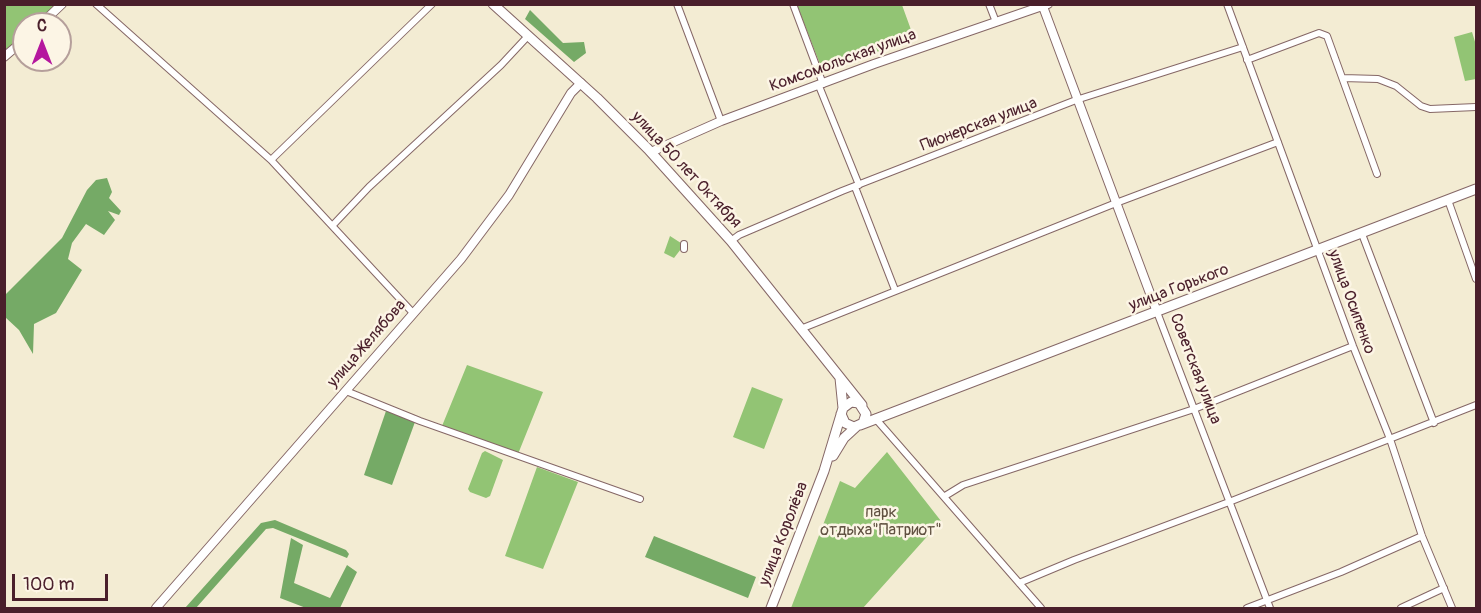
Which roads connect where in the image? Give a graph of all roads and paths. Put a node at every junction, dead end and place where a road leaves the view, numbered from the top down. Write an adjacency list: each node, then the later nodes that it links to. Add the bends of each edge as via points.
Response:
1 (96, 4): 21 (street)
2 (432, 4): 21 (street)
3 (494, 4): 10 (main road, улица 50 лет Октября)
4 (677, 4): 18 (street)
5 (793, 4): 15 (street)
6 (989, 4): 9 (street)
7 (1227, 4): 11 (street, улица Осипенко)
8 (1045, 5): 9 (street, Комсомольская улица); 16 (street, Советская улица)
9 (996, 22): 15 (street, Комсомольская улица)
10 (528, 36): 14 (main road, улица 50 лет Октября); 27 (street)
11 (1243, 47): 12 (street, улица Осипенко); 16 (street, Пионерская улица)
12 (1247, 60): 13 (street, via 1319,33 1327,36); 19 (street, улица Осипенко)
13 (1343, 78): 17 (street, via 1378,79 1430,109); 22 (street)
14 (581, 84): 20 (main road, улица 50 лет Октября); 34 (street, улица Желябова, via 571,93 491,219)
15 (821, 85): 18 (street, Комсомольская улица); 23 (street)
16 (1076, 100): 23 (street, Пионерская улица); 26 (street, Советская улица)
17 (1476, 107)
18 (721, 122): 20 (street, Комсомольская улица)
19 (1278, 142): 26 (street); 30 (street, улица Осипенко)
20 (651, 152): 29 (main road, улица 50 лет Октября)
21 (271, 160): 27 (street)
22 (1377, 174)
23 (857, 186): 29 (street, Пионерская улица); 32 (street)
24 (1476, 189): 25 (main road, улица Горького)
25 (1448, 200): 28 (main road, улица Горького); 31 (street)
26 (1116, 203): 32 (street); 33 (street, Советская улица)
27 (333, 225): 34 (street)
28 (1362, 234): 30 (main road, улица Горького); 45 (street)
29 (731, 241): 35 (main road, улица 50 лет Октября)
30 (1318, 251): 33 (main road, улица Горького); 36 (street, улица Осипенко)
31 (1476, 279)
32 (895, 290): 35 (street)
33 (1157, 312): 41 (street, Советская улица); 43 (main road, улица Горького)
34 (413, 313): 38 (street, улица Желябова)
35 (803, 328): 37 (main road, улица 50 лет Октября)
36 (1353, 346): 41 (street); 47 (street, улица Осипенко)
37 (839, 373): 40 (main road, улица 50 лет Октября); 42 (main road)
38 (346, 391): 50 (street); 56 (street, улица Желябова)
39 (1476, 405): 45 (street)
40 (863, 406): 42 (main road, via 851,402); 43 (main road, улица Горького, via 875,414); 46 (main road, via 866,417)
41 (1194, 409): 49 (street, via 963,485); 51 (street, Советская улица)
42 (842, 411): 46 (main road, via 847,425); 48 (main road, улица Королёва)
43 (891, 411): 44 (main road, улица Горького)
44 (876, 418): 46 (main road, улица Горького); 49 (street)
45 (1434, 423): 47 (street)
46 (859, 426): 48 (main road, улица Королёва, via 844,438)
47 (1390, 439): 51 (street); 52 (street, улица Осипенко)
48 (824, 471): 57 (main road, улица Королёва)
49 (945, 496): 53 (street)
50 (640, 498)
51 (1229, 502): 53 (street); 55 (street, Советская улица)
52 (1422, 536): 54 (street, улица Осипенко); 55 (street)
53 (1019, 583): 58 (street)
54 (1444, 588): 61 (street); 62 (street, улица Осипенко)
55 (1266, 600): 59 (street); 60 (street, Советская улица)
56 (156, 609)
57 (771, 609)
58 (1041, 609)
59 (1247, 609)
60 (1270, 609)
61 (1401, 609)
62 (1452, 609)

